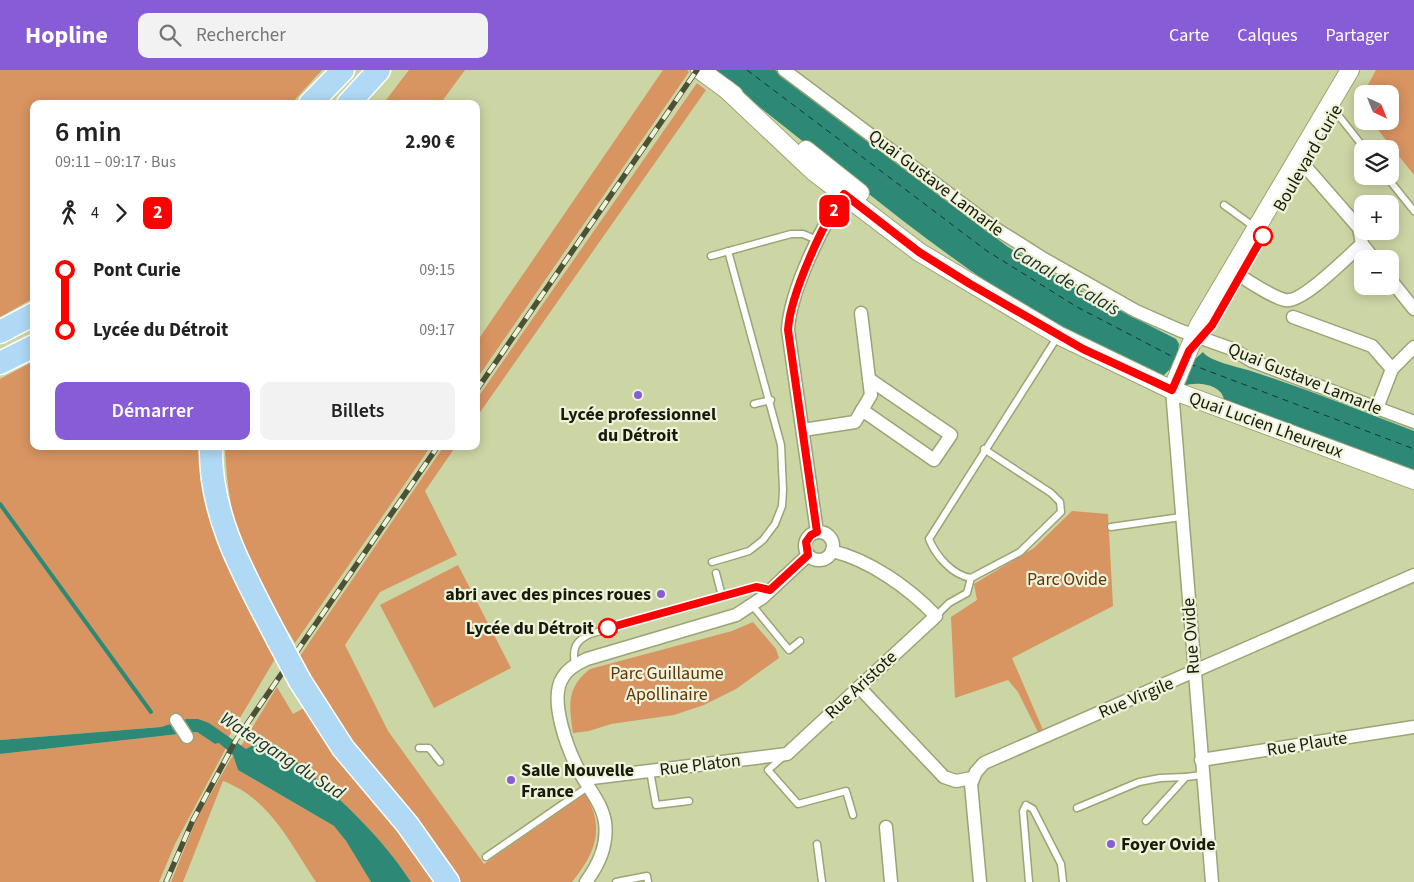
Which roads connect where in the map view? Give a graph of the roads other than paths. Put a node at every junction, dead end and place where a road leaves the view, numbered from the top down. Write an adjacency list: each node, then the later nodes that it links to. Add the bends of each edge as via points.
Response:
1 (342, 70): 8 (highway)
2 (379, 70): 9 (highway)
3 (395, 70): 10 (highway)
4 (700, 70): 15 (street, Quai Lucien Lheureux)
5 (784, 70): 32 (street, Quai Gustave Lamarle, via 1027,249 1121,304)
6 (1350, 70): 11 (street, Boulevard Curie)
7 (1358, 70): 11 (street, Boulevard Curie)
8 (314, 100)
9 (352, 100)
10 (372, 100)
11 (1332, 108): 12 (lane); 13 (street, Boulevard Curie)
12 (1358, 140)
13 (1299, 163): 18 (street, Boulevard Curie); 20 (street, via 1359,228)
14 (1393, 185): 17 (lane)
15 (847, 190): 19 (street); 31 (street, Quai Lucien Lheureux, via 1014,309)
16 (1224, 205): 18 (lane)
17 (1414, 211)
18 (1260, 231): 24 (street, Boulevard Curie)
19 (819, 241): 22 (lane, via 804,234 791,234); 44 (street, via 795,291 788,319)
20 (1362, 244): 21 (street); 24 (street, via 1295,299 1283,299)
21 (1367, 250)
22 (728, 251): 23 (lane); 39 (lane)
23 (711, 256)
24 (1235, 273): 32 (street, Boulevard Curie)
25 (1399, 290): 26 (street)
26 (1414, 309)
27 (861, 313): 37 (street)
28 (30, 316): 30 (highway)
29 (1293, 316): 36 (street, via 1372,346)
30 (0, 332)
31 (1058, 335): 38 (street, Quai Lucien Lheureux); 45 (lane)
32 (1195, 342): 38 (street, Boulevard Curie); 41 (street, Quai Gustave Lamarle, via 1232,349 1252,361)
33 (1414, 346): 36 (street)
34 (30, 348): 35 (highway)
35 (0, 363)
36 (1392, 369): 41 (street)
37 (869, 379): 42 (street, via 871,396); 42 (street, via 951,435 934,460)
38 (1172, 390): 47 (street, Quai Lucien Lheureux); 48 (street, Rue Ovide)
39 (770, 400): 40 (lane); 53 (lane, via 781,445 782,506 764,540 749,551)
40 (754, 404)
41 (1377, 408): 43 (street, Quai Gustave Lamarle)
42 (862, 410): 44 (street, via 855,422)
43 (1414, 422)
44 (803, 430): 50 (street)
45 (984, 449): 56 (lane, via 929,539 934,552 959,577); 56 (lane, via 1051,492 1060,502 1061,512 1020,552)
46 (211, 450): 84 (highway, bridge, via 216,491 227,533 242,570 300,681 343,748 407,824)
47 (1414, 480)
48 (1181, 517): 49 (lane); 63 (street, Rue Ovide)
49 (1111, 527)
50 (817, 532): 51 (street, via 831,538 834,544); 52 (street, via 806,542)
51 (832, 551): 52 (street, via 822,560); 60 (street, via 885,576 919,599)
52 (808, 555): 57 (street)
53 (712, 562)
54 (716, 573): 58 (lane)
55 (1414, 575): 63 (street, Rue Virgile)
56 (970, 578): 60 (lane, via 967,593)
57 (770, 590): 58 (lane, via 756,587); 59 (street)
58 (722, 596): 62 (lane, via 590,634 574,648)
59 (752, 605): 61 (lane, via 789,650); 62 (street, via 726,618)
60 (936, 616): 64 (street, Rue Aristote)
61 (800, 641)
62 (575, 665): 76 (street, via 560,682 558,705 567,742)
63 (1194, 673): 70 (street, Rue Ovide); 75 (street, Rue Virgile, via 984,763)
64 (859, 686): 69 (street, Rue Aristote); 75 (street, via 944,778 956,781)
65 (176, 720): 67 (street)
66 (1414, 727): 70 (street, Rue Plaute)
67 (187, 737)
68 (419, 748): 71 (lane, via 430,748)
69 (786, 754): 72 (street, Rue Platon); 79 (lane, via 768,770 798,804 846,791)
70 (1201, 760): 73 (street, Rue Ovide)
71 (440, 762)
72 (650, 771): 76 (street, Rue Platon); 77 (lane, via 656,805)
73 (1202, 775): 74 (lane); 93 (street, Rue Ovide)
74 (1186, 777): 78 (lane, via 1139,782); 80 (lane)
75 (972, 778): 90 (street)
76 (586, 783): 83 (lane); 85 (street, via 601,809 605,831 599,861)
77 (689, 801)
78 (1077, 808)
79 (853, 815)
80 (1146, 821)
81 (886, 827): 89 (street)
82 (817, 844): 88 (lane)
83 (486, 857)
84 (448, 882)
85 (587, 882)
86 (616, 882): 87 (lane, via 647,876)
87 (648, 882)
88 (822, 882)
89 (891, 882)
90 (980, 882)
91 (1029, 882): 92 (lane, via 1022,810 1026,805 1032,809 1061,864)
92 (1063, 882)
93 (1212, 882)

